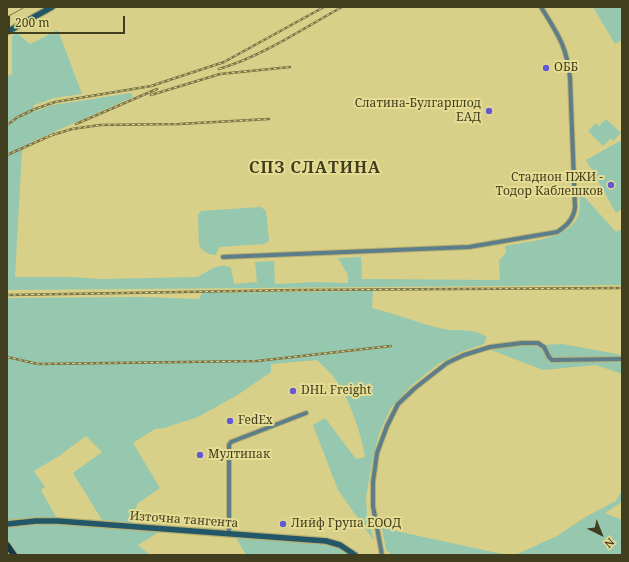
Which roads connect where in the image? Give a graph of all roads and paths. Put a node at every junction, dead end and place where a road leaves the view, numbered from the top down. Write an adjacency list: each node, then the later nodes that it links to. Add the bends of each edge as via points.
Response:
1 (52, 7): 3 (street)
2 (541, 7): 4 (street, via 565,50 570,78 575,207 572,218 563,228 557,232 469,246)
3 (7, 32)
4 (223, 257)
5 (622, 359): 12 (street, via 552,360 544,347 538,343 501,345 464,355 447,363 415,388 398,404 377,453 373,506)
6 (306, 413): 8 (street, via 231,442 229,445)
7 (7, 524): 8 (street, Източна тангента, via 58,521)
8 (229, 534): 11 (street, Източна тангента, via 326,541 340,545)
9 (7, 545): 10 (main road)
10 (14, 555)
11 (355, 555)
12 (382, 555)

